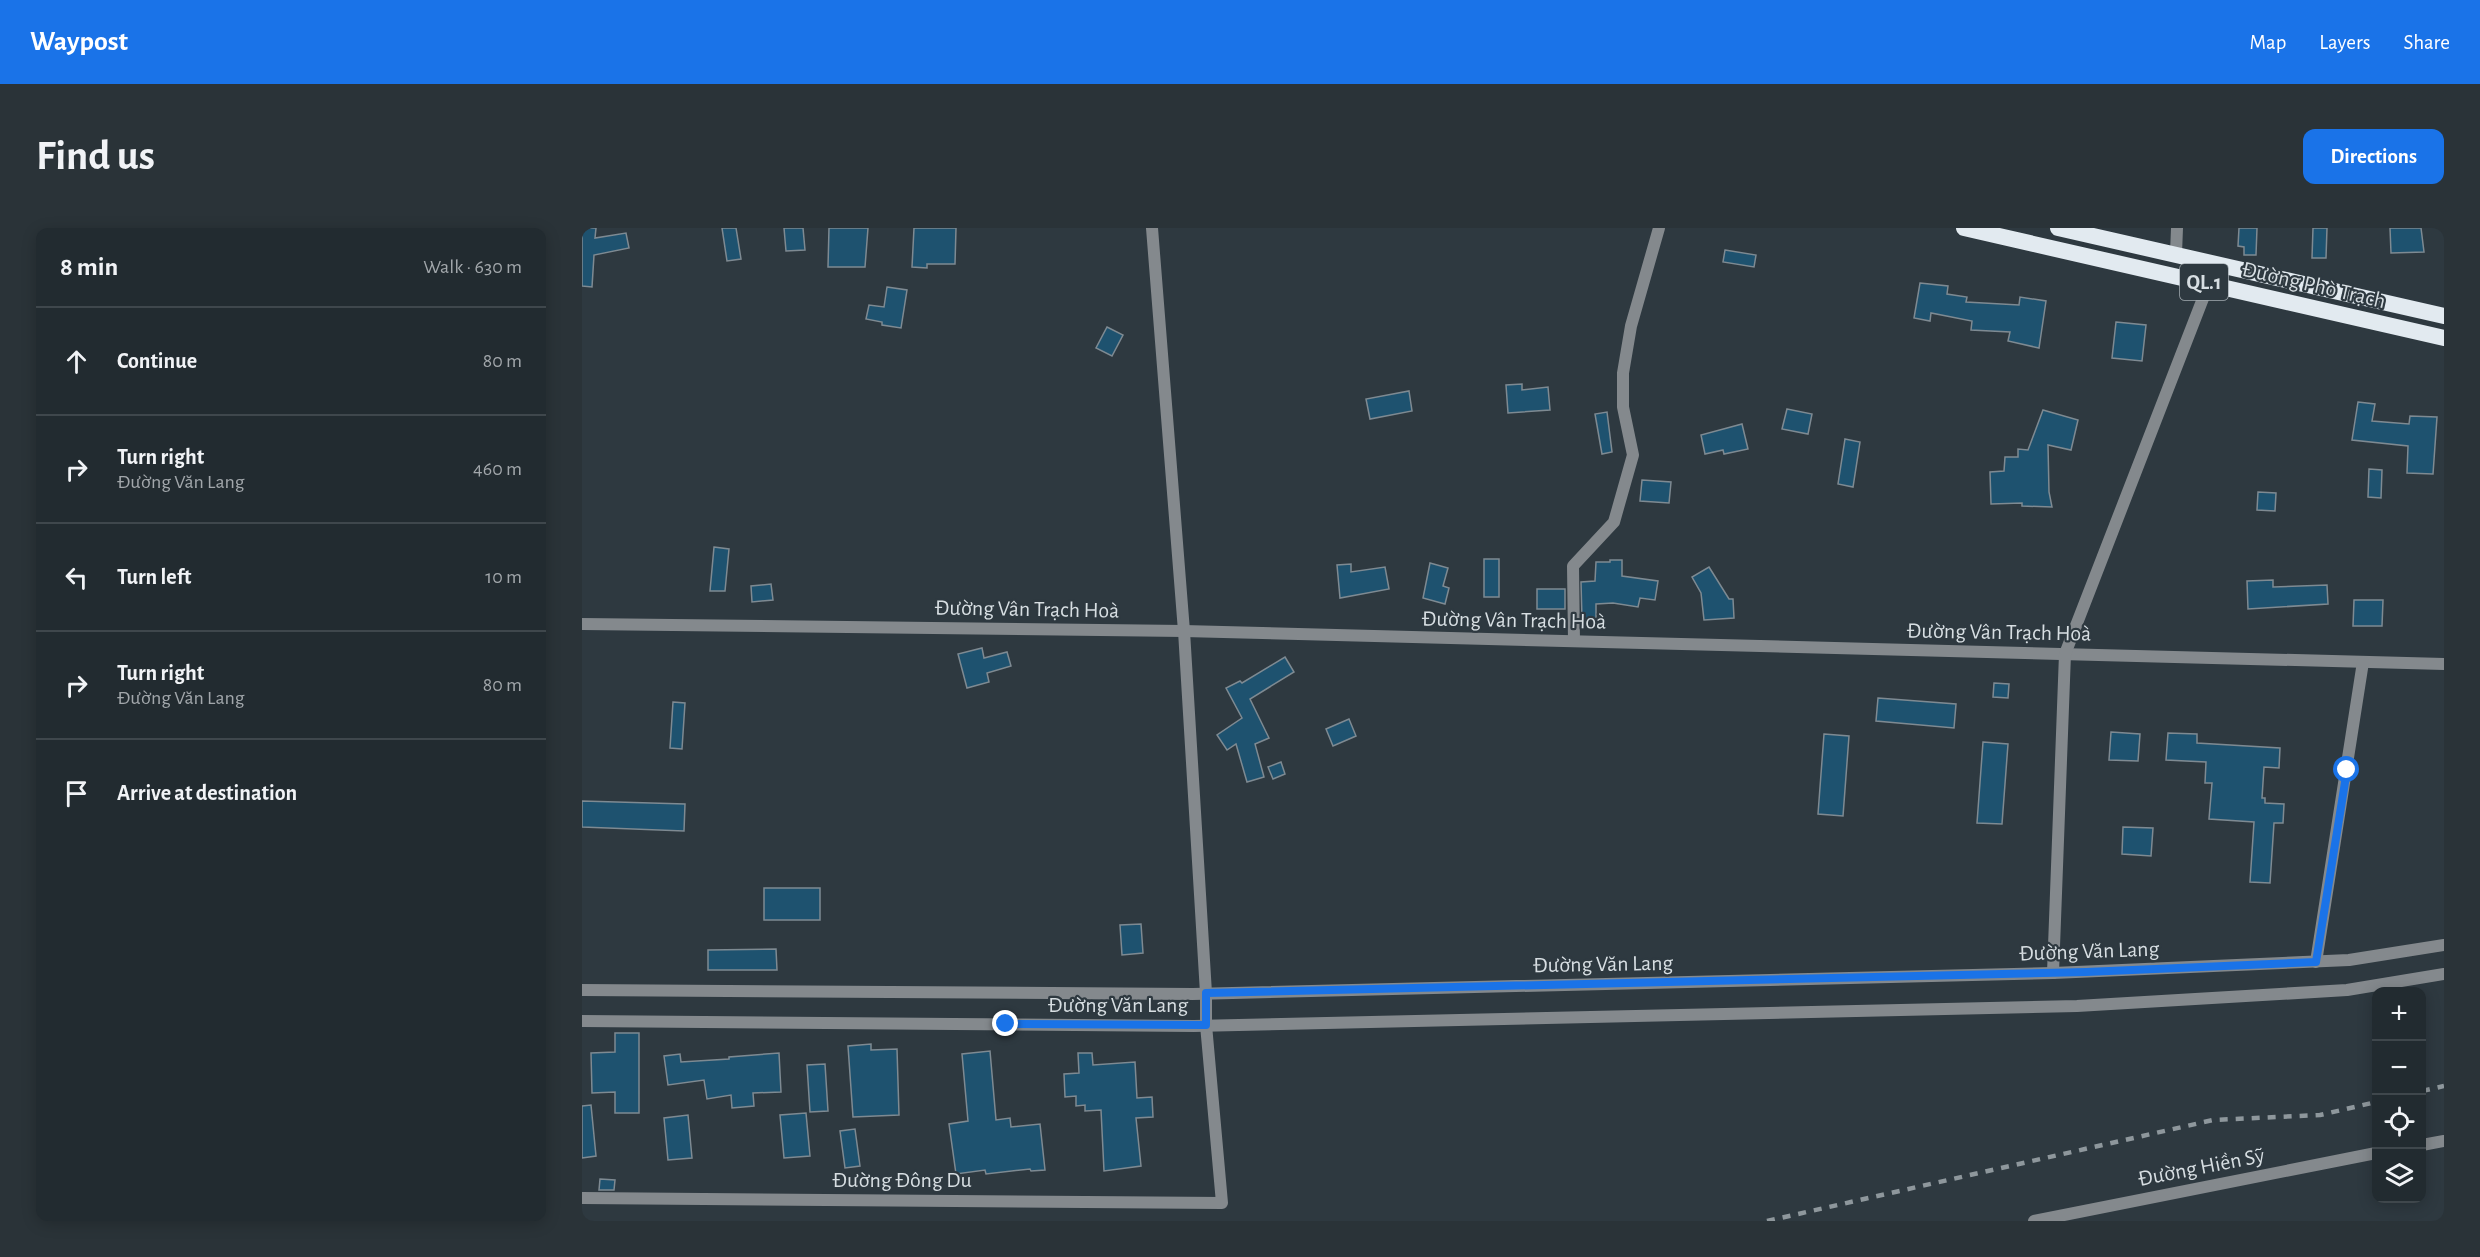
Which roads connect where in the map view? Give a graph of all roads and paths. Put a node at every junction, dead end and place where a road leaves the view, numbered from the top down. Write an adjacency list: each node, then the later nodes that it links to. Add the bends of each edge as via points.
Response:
1 (1152, 228): 12 (street)
2 (1659, 228): 13 (street, via 1631,326 1623,373 1623,407 1633,455 1614,522 1573,566)
3 (1964, 228): 8 (highway, Đường Phò Trạch / QL.1)
4 (2058, 228): 6 (highway, Đường Phò Trạch / QL.1)
5 (2177, 228): 6 (street)
6 (2176, 254): 7 (highway, Đường Phò Trạch / QL.1)
7 (2217, 263): 8 (highway); 9 (highway, Đường Phò Trạch / QL.1)
8 (2209, 283): 10 (highway, Đường Phò Trạch / QL.1); 14 (street)
9 (2444, 316)
10 (2444, 338)
11 (582, 624): 12 (street, Đường Vân Trạch Hoà)
12 (1184, 631): 13 (street, Đường Vân Trạch Hoà); 22 (street)
13 (1574, 642): 14 (street, Đường Vân Trạch Hoà)
14 (2065, 654): 15 (street, Đường Vân Trạch Hoà); 19 (street)
15 (2363, 662): 16 (street, Đường Vân Trạch Hoà); 18 (street)
16 (2444, 664)
17 (2444, 945): 18 (street, Đường Văn Lang)
18 (2316, 962): 19 (street, Đường Văn Lang)
19 (2053, 973): 22 (street, Đường Văn Lang)
20 (2444, 974): 24 (street, Đường Văn Lang, via 2347,990 2077,1006)
21 (582, 990): 22 (street, Đường Văn Lang)
22 (1206, 993): 24 (street)
23 (582, 1021): 24 (street, Đường Văn Lang)
24 (1206, 1025): 28 (street, Đường Đông Du, via 1222,1203)
25 (2444, 1141): 26 (street)
26 (2426, 1144)
27 (2372, 1155): 29 (street, Đường Hiền Sỹ)
28 (582, 1198)
29 (2034, 1221)

